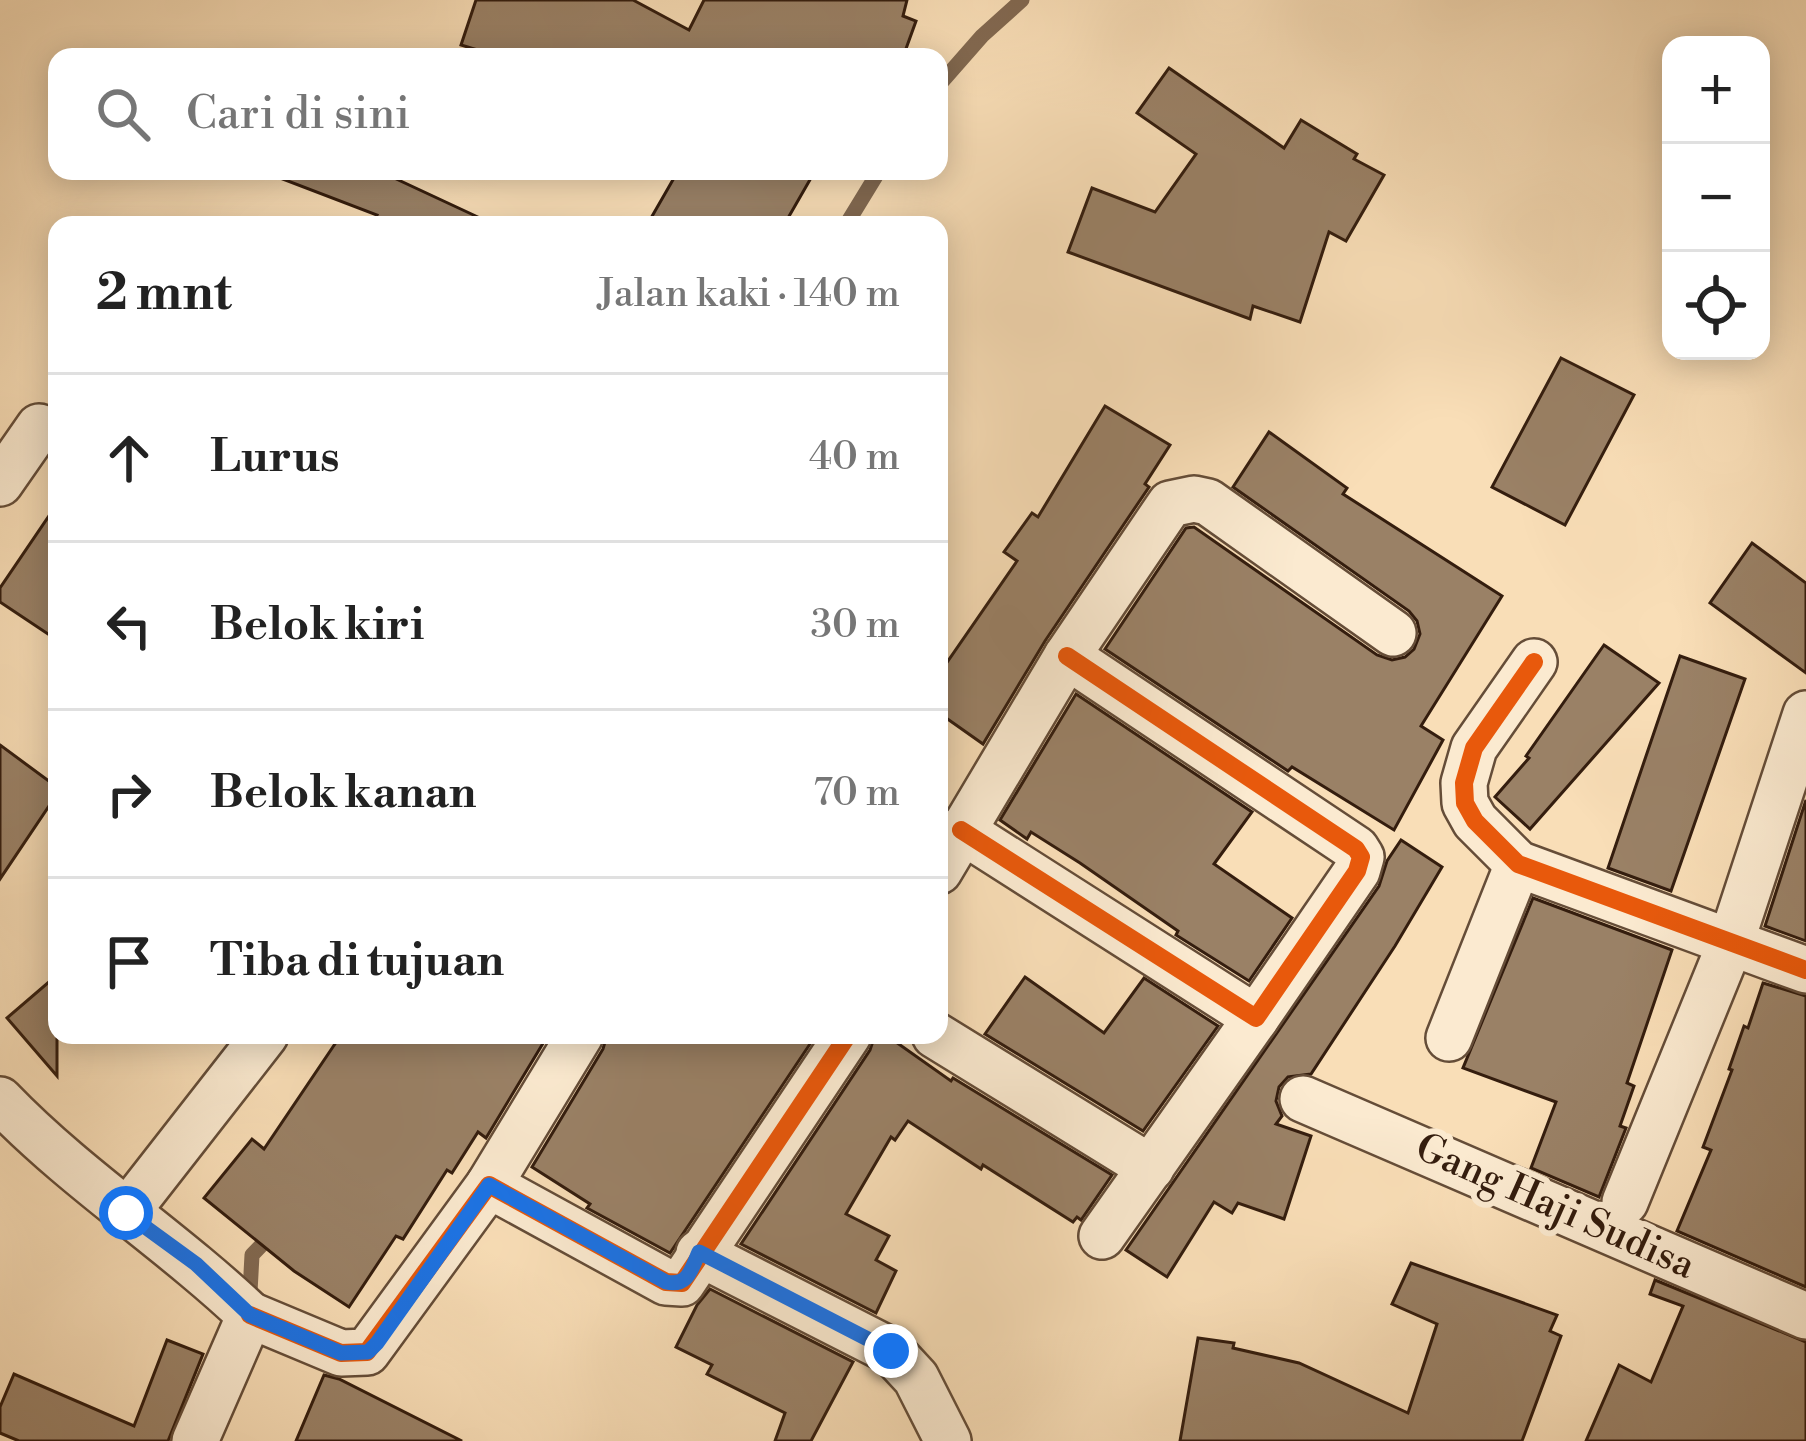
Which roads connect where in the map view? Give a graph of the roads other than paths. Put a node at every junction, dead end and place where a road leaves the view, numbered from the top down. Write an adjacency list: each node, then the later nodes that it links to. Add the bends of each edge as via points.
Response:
1 (39, 427): 2 (street)
2 (0, 483)
3 (1393, 633): 4 (street, via 1208,502 1180,500)
4 (1067, 656): 7 (street); 12 (street, via 1359,854 1358,871)
5 (1534, 662): 9 (street, via 1474,748 1464,783 1475,821)
6 (1806, 714): 10 (street)
7 (961, 830): 8 (street); 12 (street)
8 (948, 854)
9 (1518, 864): 10 (street); 13 (street)
10 (1731, 942): 11 (street); 22 (street)
11 (1806, 970)
12 (1256, 1018): 20 (street)
13 (1449, 1038)
14 (948, 1043): 20 (street)
15 (258, 1044): 23 (street)
16 (575, 1044): 21 (street)
17 (842, 1044): 25 (street)
18 (0, 1100): 23 (street)
19 (1304, 1100): 27 (street, Gang Haji Sudisa)
20 (1151, 1168): 24 (street)
21 (489, 1185): 25 (street, via 666,1282 687,1279); 26 (street, via 368,1352 341,1353)
22 (1625, 1202)
23 (126, 1213): 26 (street)
24 (1102, 1236)
25 (699, 1252): 29 (street, via 891,1351 916,1378)
26 (250, 1315): 28 (street)
27 (1806, 1316)
28 (195, 1441)
29 (948, 1441)

